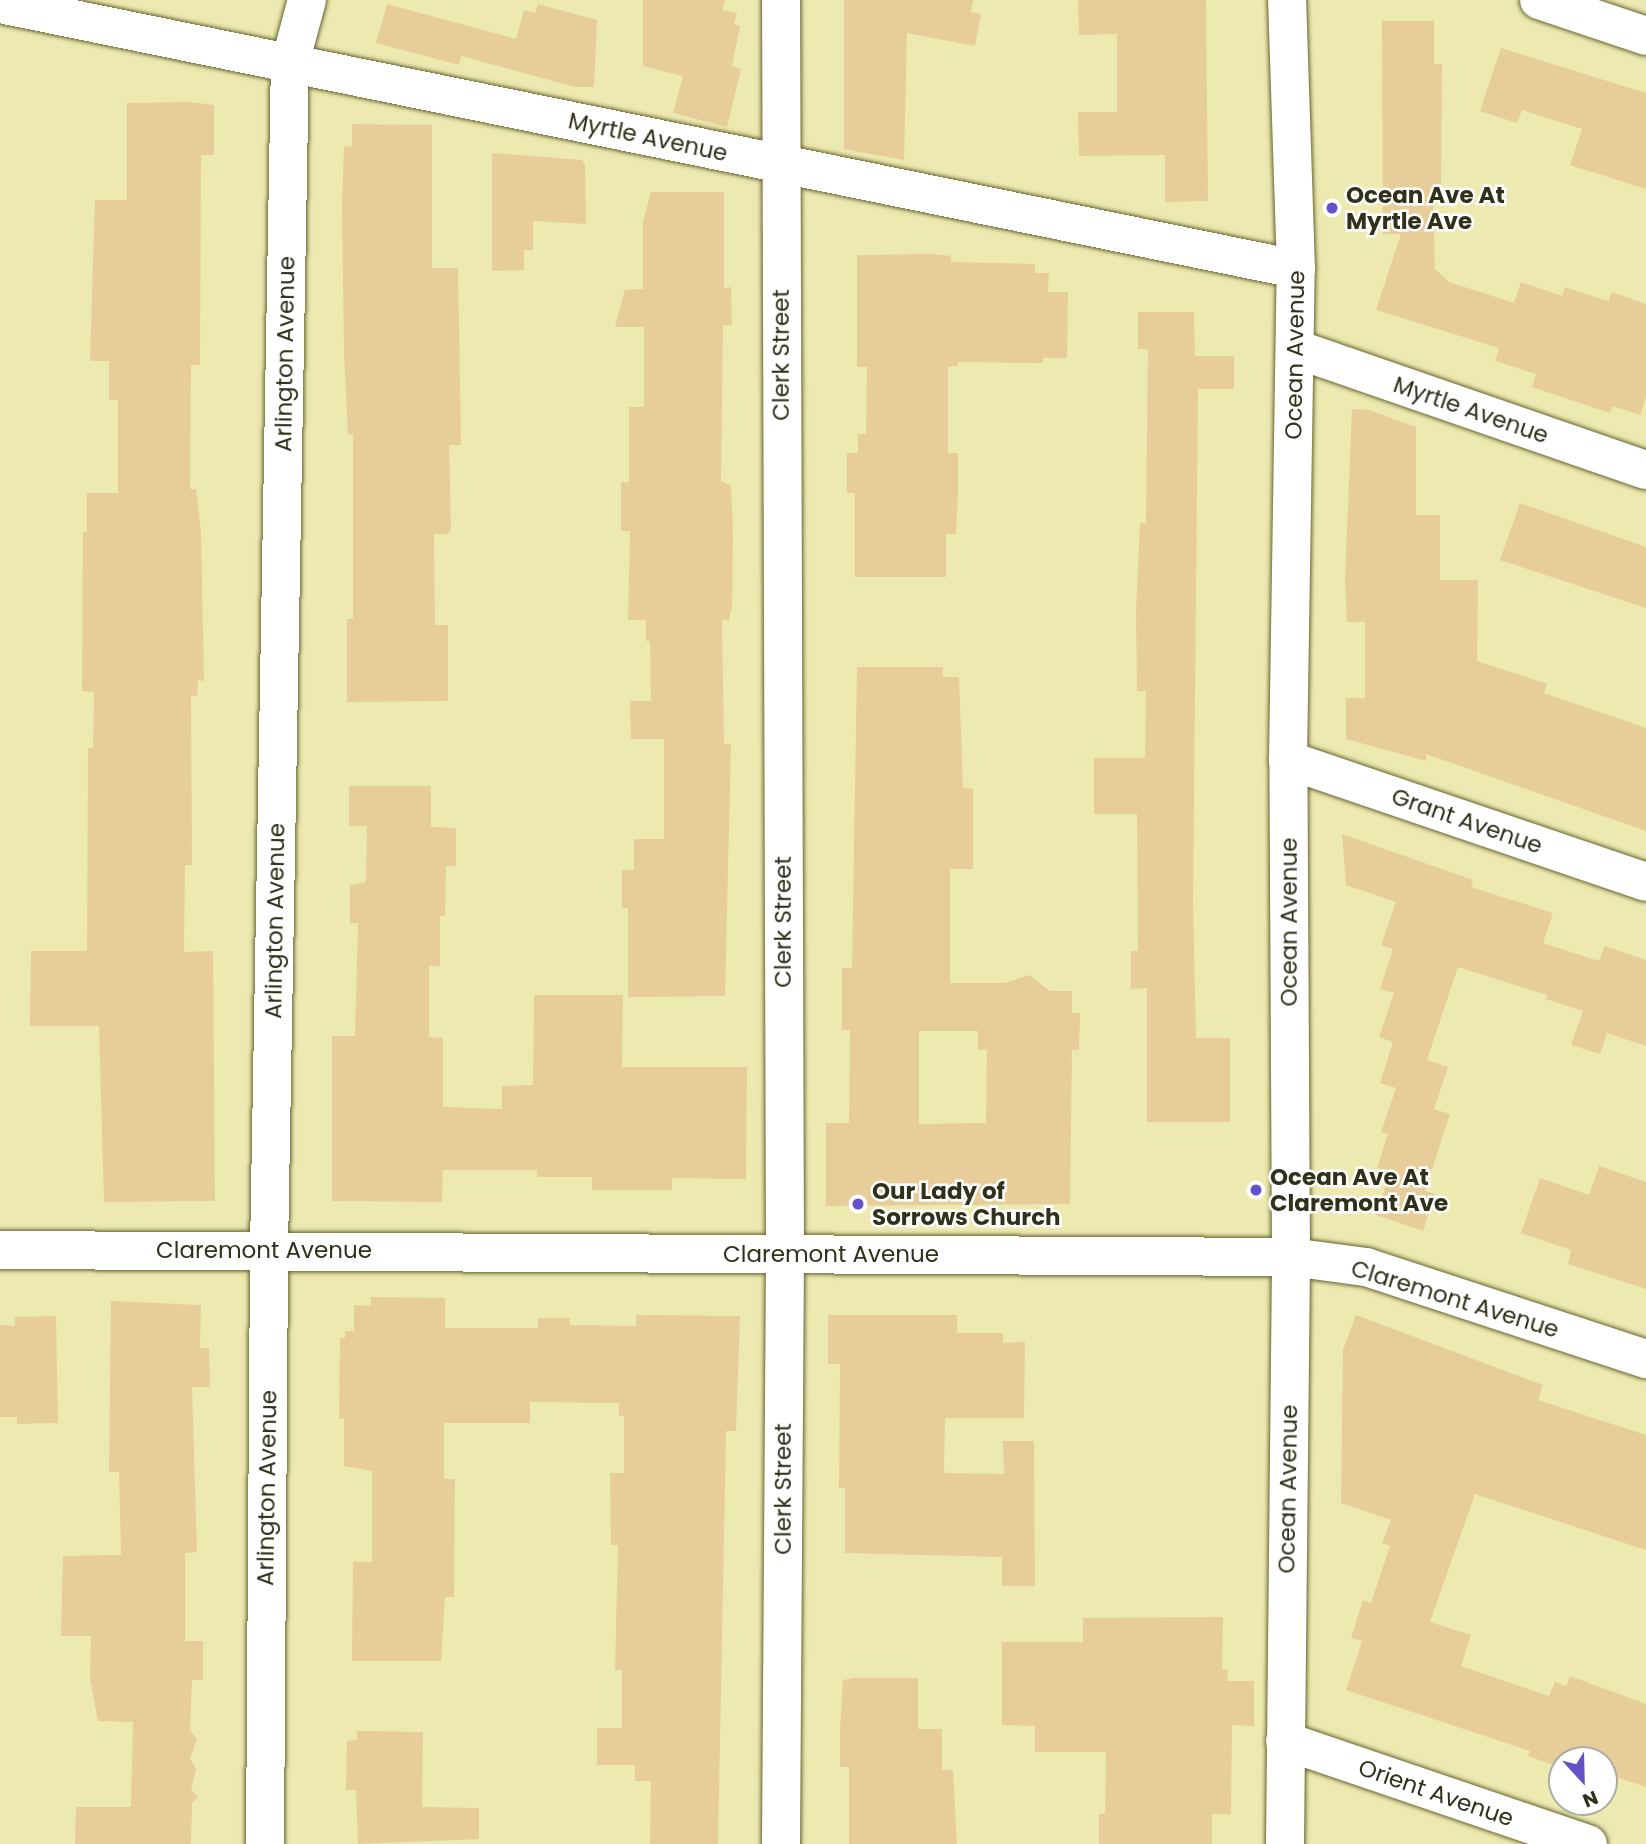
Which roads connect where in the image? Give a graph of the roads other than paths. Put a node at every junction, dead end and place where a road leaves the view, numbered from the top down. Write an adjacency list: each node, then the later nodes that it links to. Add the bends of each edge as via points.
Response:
1 (307, 0): 7 (street, Arlington Avenue)
2 (781, 0): 8 (street, Clerk Street)
3 (1287, 0): 9 (street, Ocean Avenue)
4 (1539, 0): 6 (street)
5 (0, 4): 7 (street, Myrtle Avenue)
6 (1646, 36)
7 (290, 64): 8 (street, Myrtle Avenue); 15 (street, Arlington Avenue)
8 (782, 164): 9 (street, Myrtle Avenue); 16 (street, Clerk Street)
9 (1296, 269): 10 (street, Ocean Avenue)
10 (1296, 349): 11 (street, Myrtle Avenue); 12 (street, Ocean Avenue)
11 (1646, 470)
12 (1288, 760): 13 (street, Grant Avenue); 17 (street, Ocean Avenue)
13 (1646, 883)
14 (0, 1250): 15 (street, Claremont Avenue)
15 (270, 1250): 16 (street, Claremont Avenue); 20 (street, Arlington Avenue)
16 (785, 1254): 17 (street, Claremont Avenue); 21 (street, Clerk Street)
17 (1291, 1256): 18 (street, Claremont Avenue, via 1366,1267); 19 (street, Ocean Avenue)
18 (1646, 1359)
19 (1285, 1741): 22 (street, Ocean Avenue); 23 (street, Orient Avenue)
20 (265, 1844)
21 (781, 1844)
22 (1285, 1844)
23 (1588, 1844)

